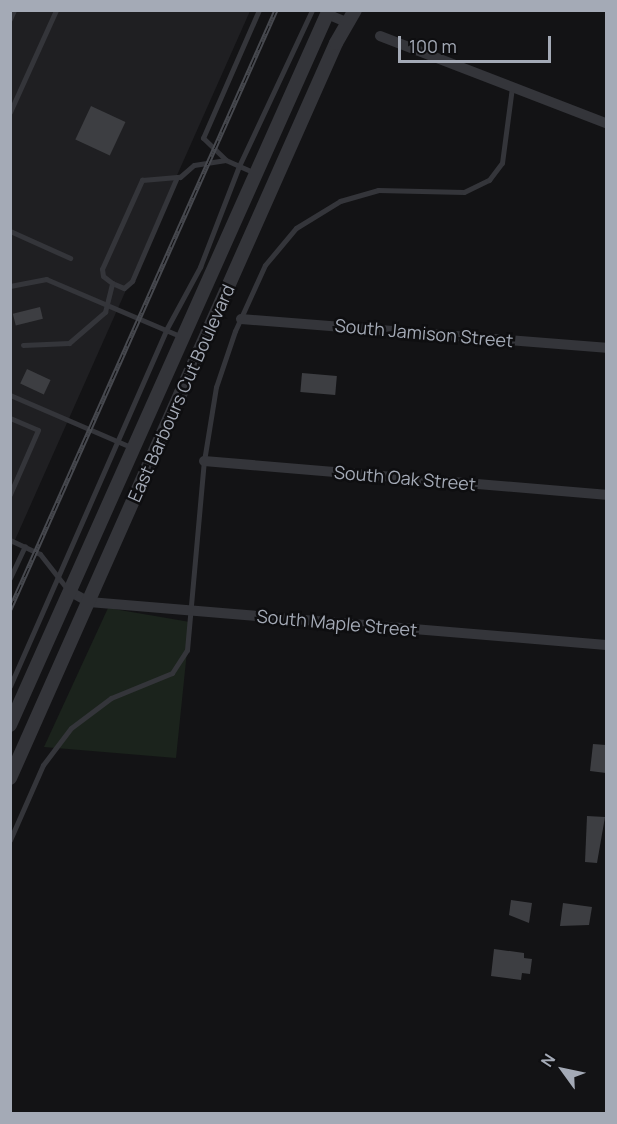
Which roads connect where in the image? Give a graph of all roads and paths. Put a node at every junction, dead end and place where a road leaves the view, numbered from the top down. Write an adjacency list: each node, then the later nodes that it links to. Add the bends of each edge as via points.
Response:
1 (14, 10): 7 (lane)
2 (56, 10): 10 (lane)
3 (260, 10): 12 (lane, via 202,138)
4 (312, 10): 13 (lane)
5 (328, 12): 6 (street); 14 (street, East Barbours Cut Boulevard)
6 (350, 16): 16 (street, East Barbours Cut Boulevard)
7 (10, 19)
8 (380, 36): 9 (street)
9 (512, 85): 11 (street); 24 (lane, via 502,163 489,180 464,192 378,190 340,201 296,228 273,255)
10 (10, 112)
11 (606, 123)
12 (226, 160): 13 (lane); 15 (lane, via 194,165)
13 (239, 166): 14 (lane); 25 (lane, via 200,267)
14 (255, 173): 16 (street); 22 (street, East Barbours Cut Boulevard)
15 (177, 177): 19 (lane, via 132,281 124,288); 19 (lane, via 142,180 102,269 103,276)
16 (275, 182): 23 (street, East Barbours Cut Boulevard)
17 (10, 231): 18 (lane)
18 (70, 258)
19 (112, 283): 21 (lane)
20 (10, 286): 21 (lane, via 46,279)
21 (105, 302): 25 (lane); 27 (lane, via 102,317 69,343)
22 (196, 308): 23 (street); 26 (street, East Barbours Cut Boulevard)
23 (216, 315): 33 (street, East Barbours Cut Boulevard)
24 (241, 319): 28 (street, South Jamison Street); 34 (lane, via 216,387)
25 (166, 330): 26 (lane); 31 (lane)
26 (183, 337): 32 (street, East Barbours Cut Boulevard)
27 (23, 345)
28 (606, 348)
29 (10, 395): 31 (lane)
30 (10, 418): 35 (lane, via 38,430)
31 (119, 441): 32 (lane); 40 (lane)
32 (133, 448): 33 (street); 41 (street, East Barbours Cut Boulevard)
33 (153, 457): 42 (street, East Barbours Cut Boulevard)
34 (204, 461): 36 (street, South Oak Street); 43 (lane)
35 (10, 494)
36 (606, 495)
37 (10, 540): 38 (lane)
38 (25, 546): 39 (lane); 40 (lane, via 40,554)
39 (10, 578)
40 (58, 578): 41 (lane); 45 (lane)
41 (69, 591): 42 (street, South Maple Street); 46 (street, East Barbours Cut Boulevard)
42 (89, 602): 43 (street, South Maple Street); 48 (street, East Barbours Cut Boulevard)
43 (190, 610): 44 (street, South Maple Street); 50 (lane, via 187,650 172,673 111,698 70,728 43,765)
44 (606, 645)
45 (10, 686)
46 (10, 725)
47 (10, 741): 48 (street)
48 (25, 747): 49 (street, East Barbours Cut Boulevard)
49 (10, 778)
50 (10, 840)

